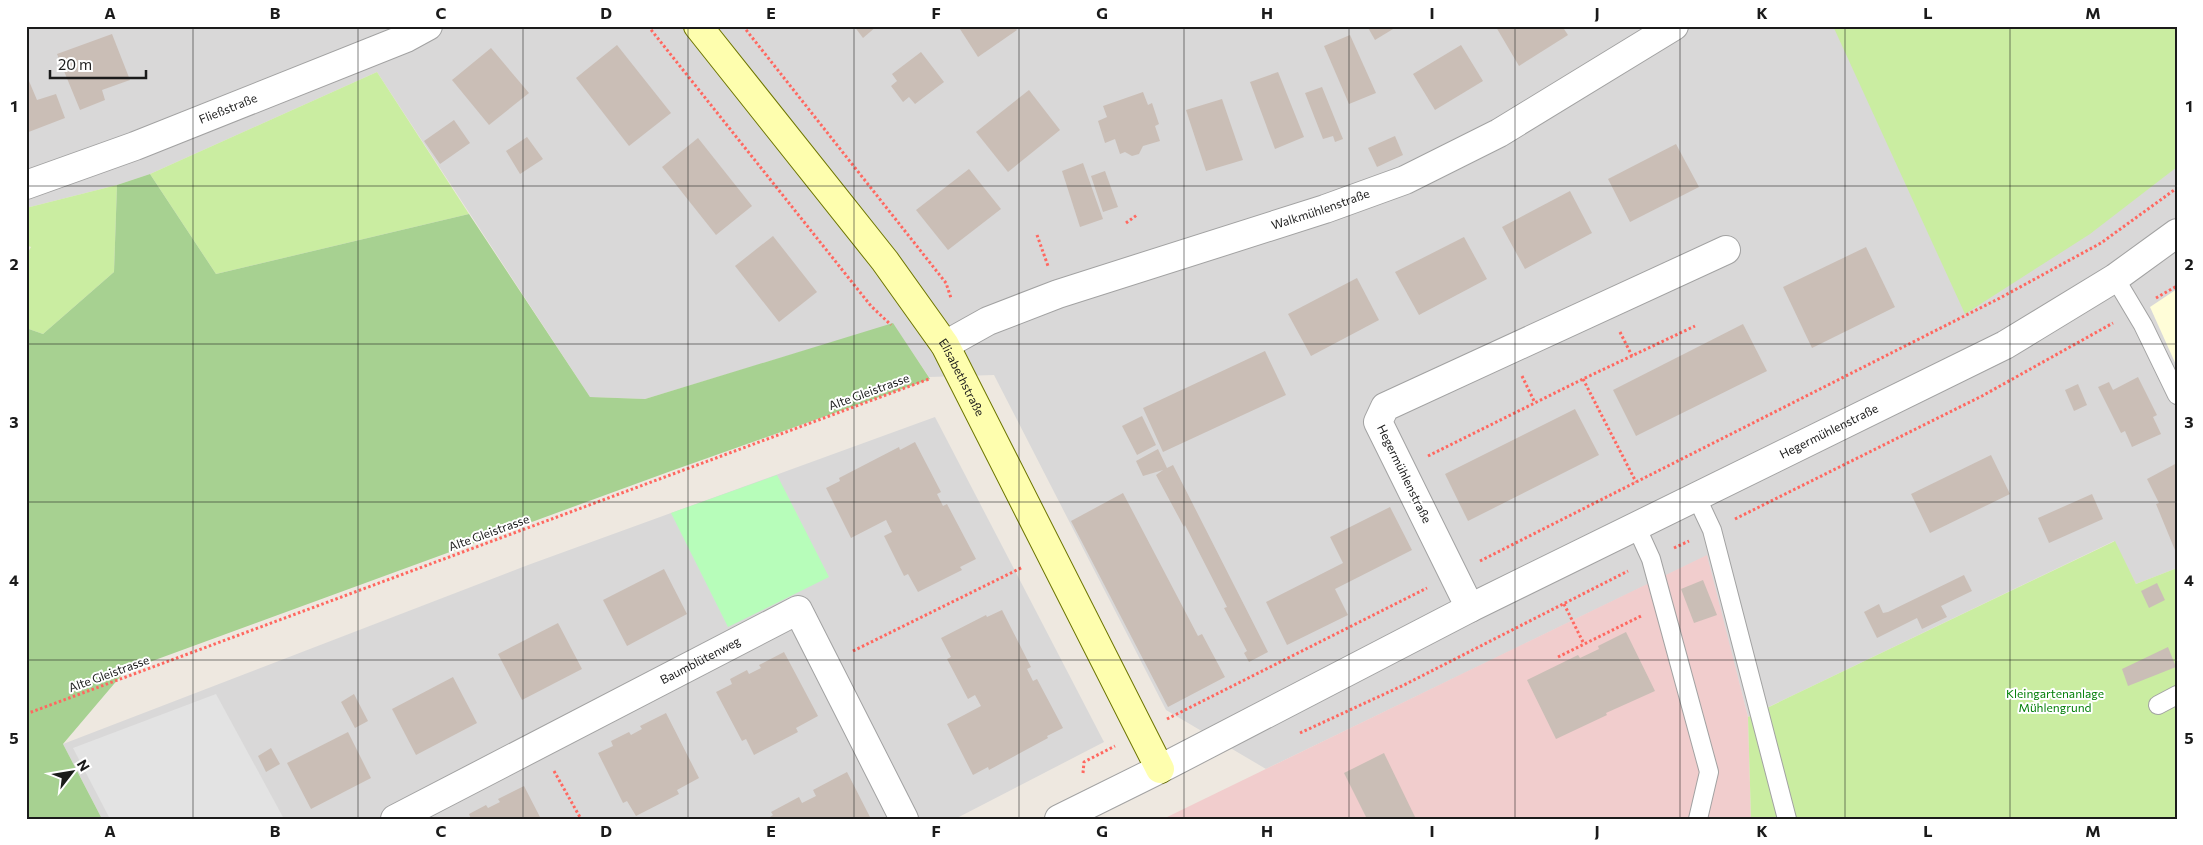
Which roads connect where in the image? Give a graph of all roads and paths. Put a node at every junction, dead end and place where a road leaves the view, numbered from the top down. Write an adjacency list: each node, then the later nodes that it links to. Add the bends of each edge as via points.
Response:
1 (428, 26): 5 (street, Fließstraße, via 406,38 171,131)
2 (648, 26): 13 (path, via 871,306)
3 (698, 26): 14 (street, Elisabethstraße, via 885,261)
4 (1674, 26): 14 (street, Walkmühlenstraße, via 1499,133 1405,180 1325,209 1058,294 988,321)
5 (26, 185)
6 (2177, 188): 21 (path, via 2101,243 2030,282)
7 (1137, 215): 8 (path)
8 (1126, 223)
9 (2177, 233): 11 (street, Hegermühlenstraße)
10 (1726, 250): 20 (street, Hegermühlenstraße, via 1385,407 1378,422)
11 (2115, 278): 19 (lane, via 2143,325); 22 (street, Hegermühlenstraße, via 2004,345)
12 (1695, 326): 17 (path)
13 (896, 329)
14 (945, 345): 37 (street, Elisabethstraße)
15 (926, 371): 16 (path)
16 (931, 378): 18 (path); 36 (path, Alte Gleistrasse)
17 (1582, 379): 20 (path); 21 (path)
18 (935, 387)
19 (2177, 396)
20 (1401, 470): 26 (street, Hegermühlenstraße)
21 (1636, 482): 26 (path)
22 (1696, 496): 23 (street, Hegermühlenstraße); 49 (lane, via 1712,530)
23 (1636, 526): 29 (lane, via 1651,559); 30 (street, Hegermühlenstraße)
24 (1019, 558): 25 (path)
25 (1023, 566): 27 (path); 33 (path)
26 (1453, 574): 30 (street, Hegermühlenstraße); 37 (path)
27 (1028, 575)
28 (1564, 604): 31 (path)
29 (1664, 605): 31 (path); 48 (lane, via 1710,772)
30 (1470, 608): 42 (street, Hegermühlenstraße)
31 (1584, 644): 32 (path)
32 (1558, 657)
33 (825, 665): 39 (street, Baumblütenweg, via 798,610); 46 (street, Baumblütenweg)
34 (2177, 696): 35 (lane)
35 (2158, 705)
36 (26, 714)
37 (1141, 733): 40 (path); 42 (street, Elisabethstraße)
38 (1109, 738): 40 (path)
39 (539, 744): 44 (street, Baumblütenweg); 45 (path)
40 (1113, 747): 41 (path); 43 (path)
41 (1084, 762)
42 (1160, 769): 43 (street, Hegermühlenstraße)
43 (1132, 783): 47 (street, Hegermühlenstraße)
44 (395, 819)
45 (581, 819)
46 (904, 819)
47 (1059, 819)
48 (1698, 819)
49 (1787, 819)

